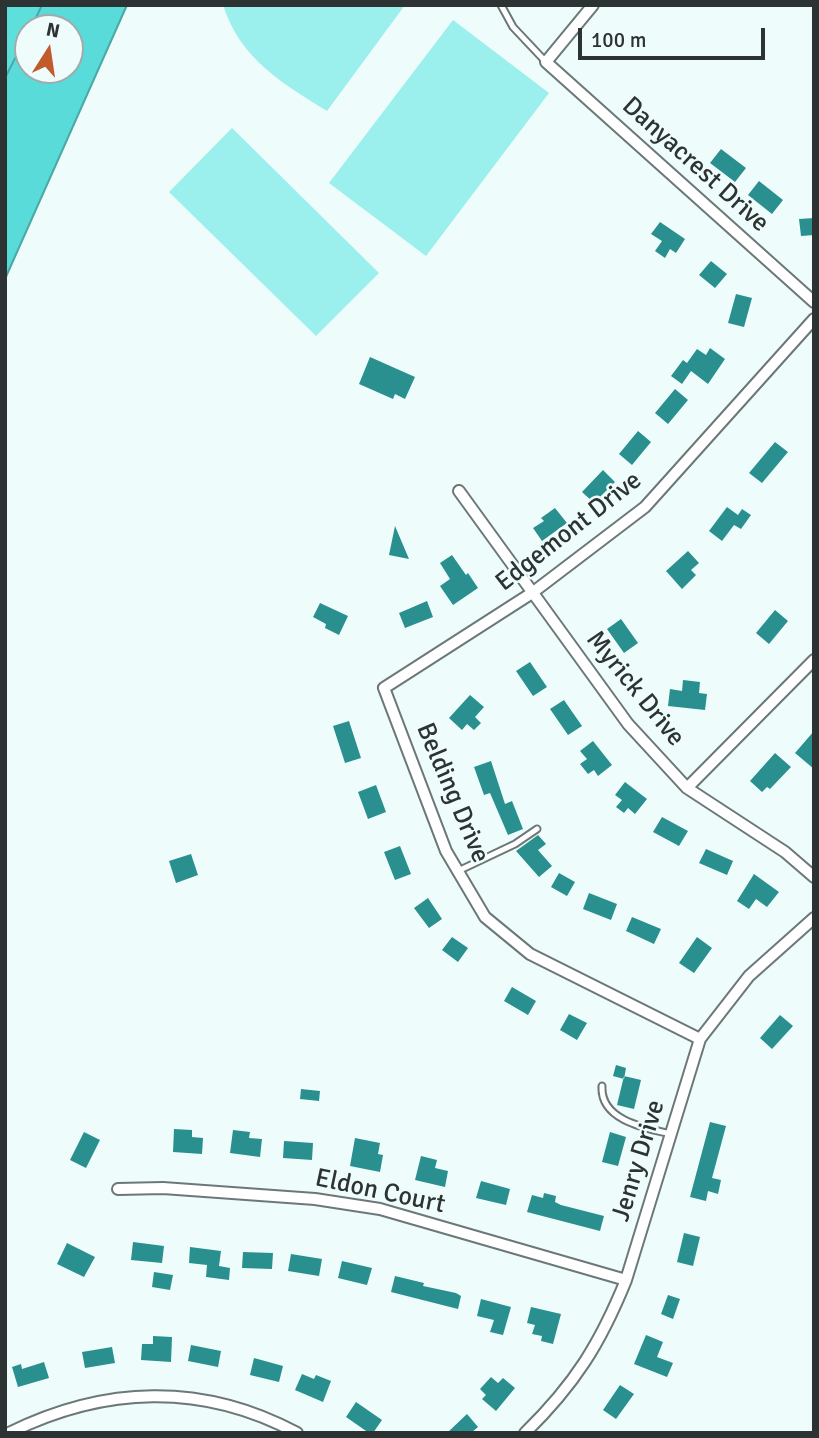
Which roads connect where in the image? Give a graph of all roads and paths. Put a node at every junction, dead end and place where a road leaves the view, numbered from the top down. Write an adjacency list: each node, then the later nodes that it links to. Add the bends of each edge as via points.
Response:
1 (501, 5): 3 (lane, via 513,27)
2 (586, 8): 3 (street)
3 (546, 62): 4 (street, Danyacrest Drive)
4 (814, 302)
5 (814, 319): 7 (street, Edgemont Drive, via 645,507)
6 (459, 491): 7 (street, Myrick Drive)
7 (532, 593): 9 (street, Edgemont Drive); 10 (street, Myrick Drive, via 628,724)
8 (814, 660): 10 (street)
9 (384, 688): 12 (street, Belding Drive, via 446,852)
10 (687, 788): 13 (street, Myrick Drive, via 785,852)
11 (537, 829): 12 (lane)
12 (458, 871): 15 (street, Belding Drive, via 485,916 530,954)
13 (814, 877)
14 (814, 918): 15 (street, Jenry Drive, via 748,976)
15 (699, 1039): 17 (street, Jenry Drive)
16 (602, 1086): 17 (lane, via 607,1107 621,1119)
17 (671, 1134): 19 (street, Jenry Drive)
18 (118, 1189): 19 (street, Eldon Court, via 315,1199 380,1209)
19 (626, 1280): 22 (street, Jenry Drive, via 584,1367)
20 (14, 1432): 21 (street, via 63,1409 160,1396 234,1407)
21 (298, 1433)
22 (525, 1433)

